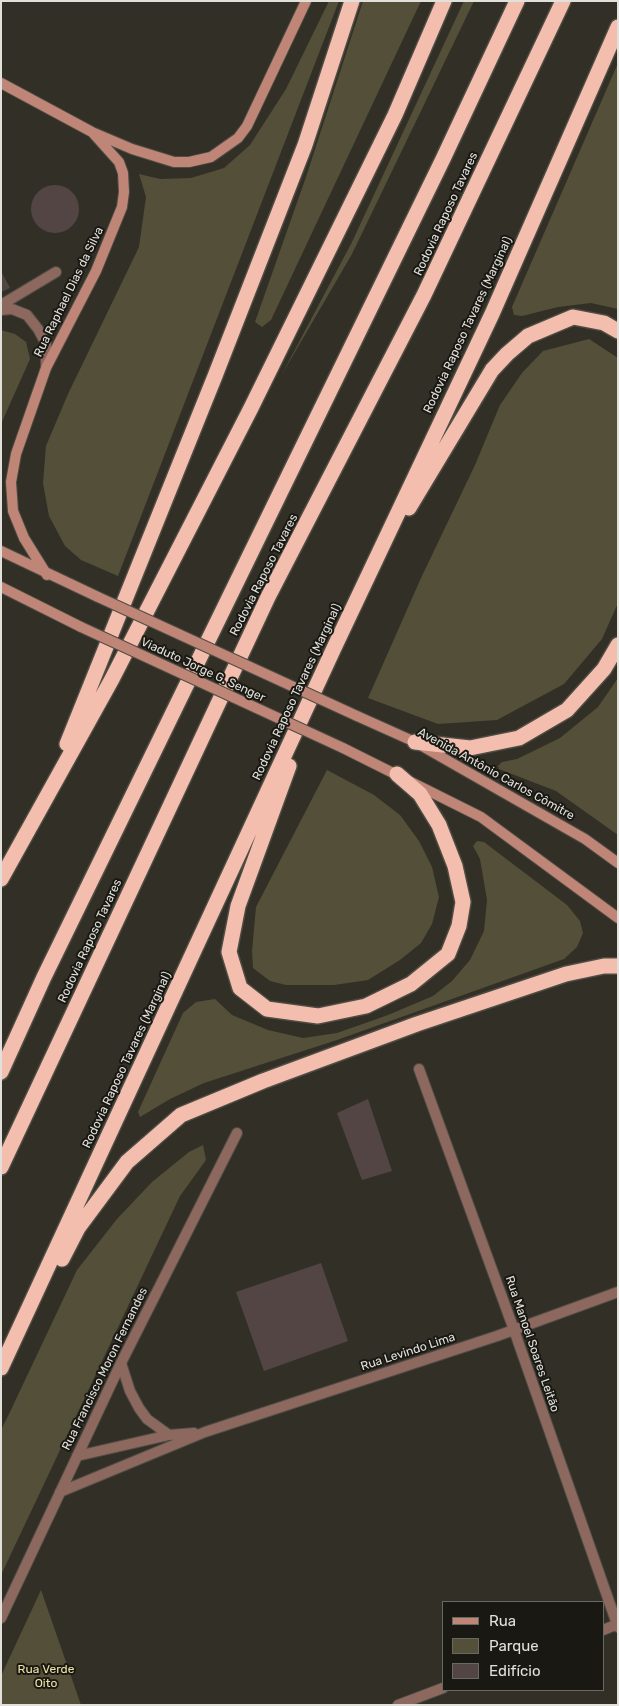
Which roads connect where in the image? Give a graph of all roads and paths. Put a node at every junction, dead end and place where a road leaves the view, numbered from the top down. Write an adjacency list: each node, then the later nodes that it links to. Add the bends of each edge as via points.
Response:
1 (306, 1): 8 (main road, via 247,126 238,138 211,157 174,162)
2 (352, 1): 25 (highway, via 305,145)
3 (444, 1): 25 (highway, via 395,115 251,408 112,679)
4 (518, 1): 30 (highway, Rodovia Raposo Tavares)
5 (563, 1): 35 (highway, Rodovia Raposo Tavares, via 424,295 268,597)
6 (618, 27): 18 (highway, Rodovia Raposo Tavares (Marginal), via 492,314)
7 (1, 82): 8 (main road)
8 (92, 132): 15 (main road, Rua Raphael Dias da Silva, via 112,152 123,173 122,207 96,271)
9 (56, 272): 10 (street, Rua Raphael Dias da Silva)
10 (28, 291): 11 (street, Rua Raphael Dias da Silva); 13 (street, Rua Raphael Dias da Silva, via 21,300)
11 (1, 305)
12 (1, 310): 13 (street, via 12,309)
13 (28, 316): 15 (street, Rua Raphael Dias da Silva, via 46,344)
14 (618, 331): 18 (highway, via 604,323 573,317 528,336 507,354 492,370)
15 (46, 368): 17 (main road, Rua Raphael Dias da Silva, via 16,454 11,482 13,511 24,538)
16 (1, 551): 17 (main road)
17 (48, 575): 22 (main road, Viaduto Jorge G. Senger, bridge)
18 (367, 578): 21 (highway, Rodovia Raposo Tavares (Marginal))
19 (1, 587): 24 (main road, Viaduto Jorge G. Senger, bridge)
20 (618, 645): 23 (highway, via 604,669 567,710 519,738 470,748)
21 (334, 648): 24 (highway, via 257,850 238,906 229,952 240,988 267,1009 318,1016 366,1006 412,984 448,954 459,926 463,902 455,866 439,825 420,794); 39 (highway, Rodovia Raposo Tavares (Marginal))
22 (357, 716): 23 (main road, Avenida Antônio Carlos Cômitre)
23 (415, 742): 26 (main road, Avenida Antônio Carlos Cômitre, via 585,839)
24 (397, 774): 28 (main road, via 481,817)
25 (42, 805): 27 (highway)
26 (618, 863)
27 (1, 879)
28 (618, 918)
29 (618, 966): 40 (highway, via 566,974 417,1024 181,1115 127,1162 78,1228)
30 (44, 977): 31 (highway); 33 (highway, Rodovia Raposo Tavares)
31 (1, 1051)
32 (419, 1069): 37 (street, Rua Manoel Soares Leitão)
33 (1, 1072)
34 (237, 1134): 38 (street, Rua Francisco Moron Fernandes)
35 (1, 1166)
36 (618, 1292): 37 (street, Rua Levindo Lima)
37 (514, 1330): 41 (street, Rua Levindo Lima); 46 (street, Rua Manoel Soares Leitão)
38 (121, 1363): 42 (street, via 139,1408 147,1419); 43 (street, Rua Francisco Moron Fernandes)
39 (1, 1368)
40 (1, 1378)
41 (205, 1432): 42 (street, Rua Levindo Lima); 44 (street, Rua Levindo Lima)
42 (169, 1435): 43 (street, Rua Levindo Lima)
43 (77, 1456): 44 (street, Rua Francisco Moron Fernandes)
44 (60, 1492): 45 (street, Rua Francisco Moron Fernandes)
45 (1, 1618)
46 (617, 1625): 47 (street)
47 (604, 1630)
48 (442, 1688): 49 (street)
49 (398, 1705)

